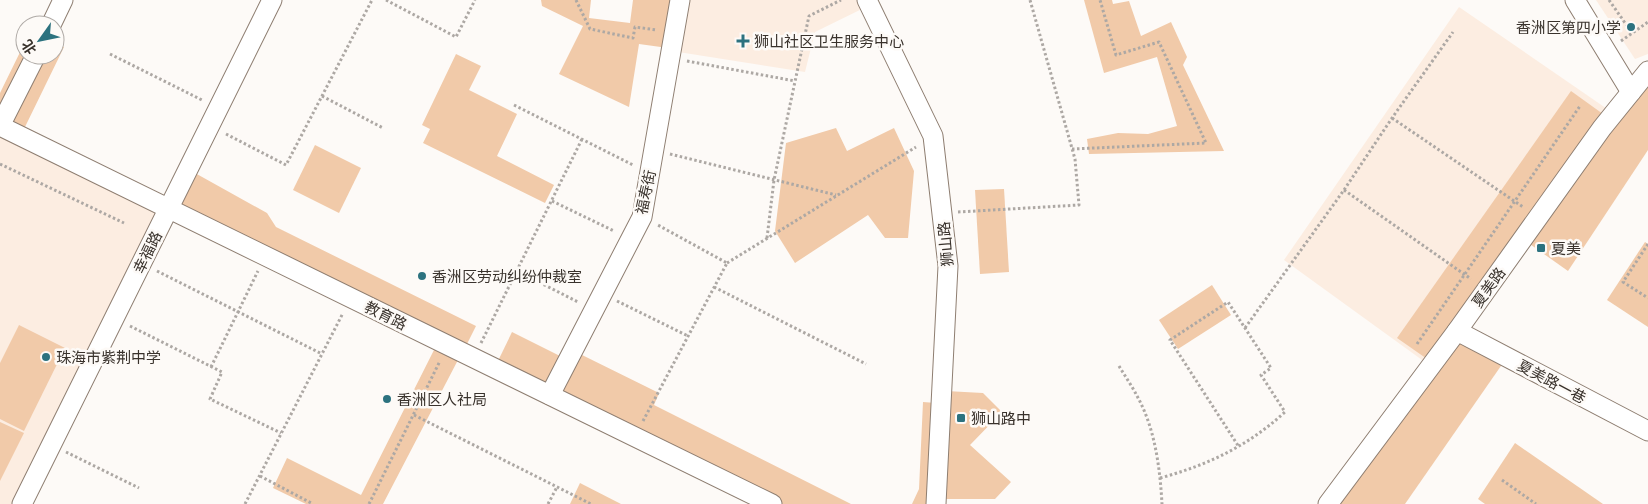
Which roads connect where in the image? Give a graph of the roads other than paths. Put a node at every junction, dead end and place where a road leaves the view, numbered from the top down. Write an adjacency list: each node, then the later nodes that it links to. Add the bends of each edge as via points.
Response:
1 (63, 0): 6 (street)
2 (272, 0): 11 (street, 幸福路)
3 (680, 0): 13 (street, 福寿街, via 642,216)
4 (867, 0): 17 (street, 狮山路, via 933,136 948,266)
5 (1575, 0): 9 (street)
6 (56, 15)
7 (31, 65): 10 (street)
8 (1648, 71): 9 (street, 夏美路)
9 (1631, 92): 12 (street, 夏美路)
10 (0, 126): 11 (street, 教育路)
11 (169, 208): 13 (street, 教育路); 15 (street, 幸福路)
12 (1457, 331): 14 (street, 夏美路一巷); 18 (street, 夏美路)
13 (550, 395): 16 (street, 教育路)
14 (1648, 431)
15 (22, 504)
16 (772, 504)
17 (936, 504)
18 (1328, 504)

